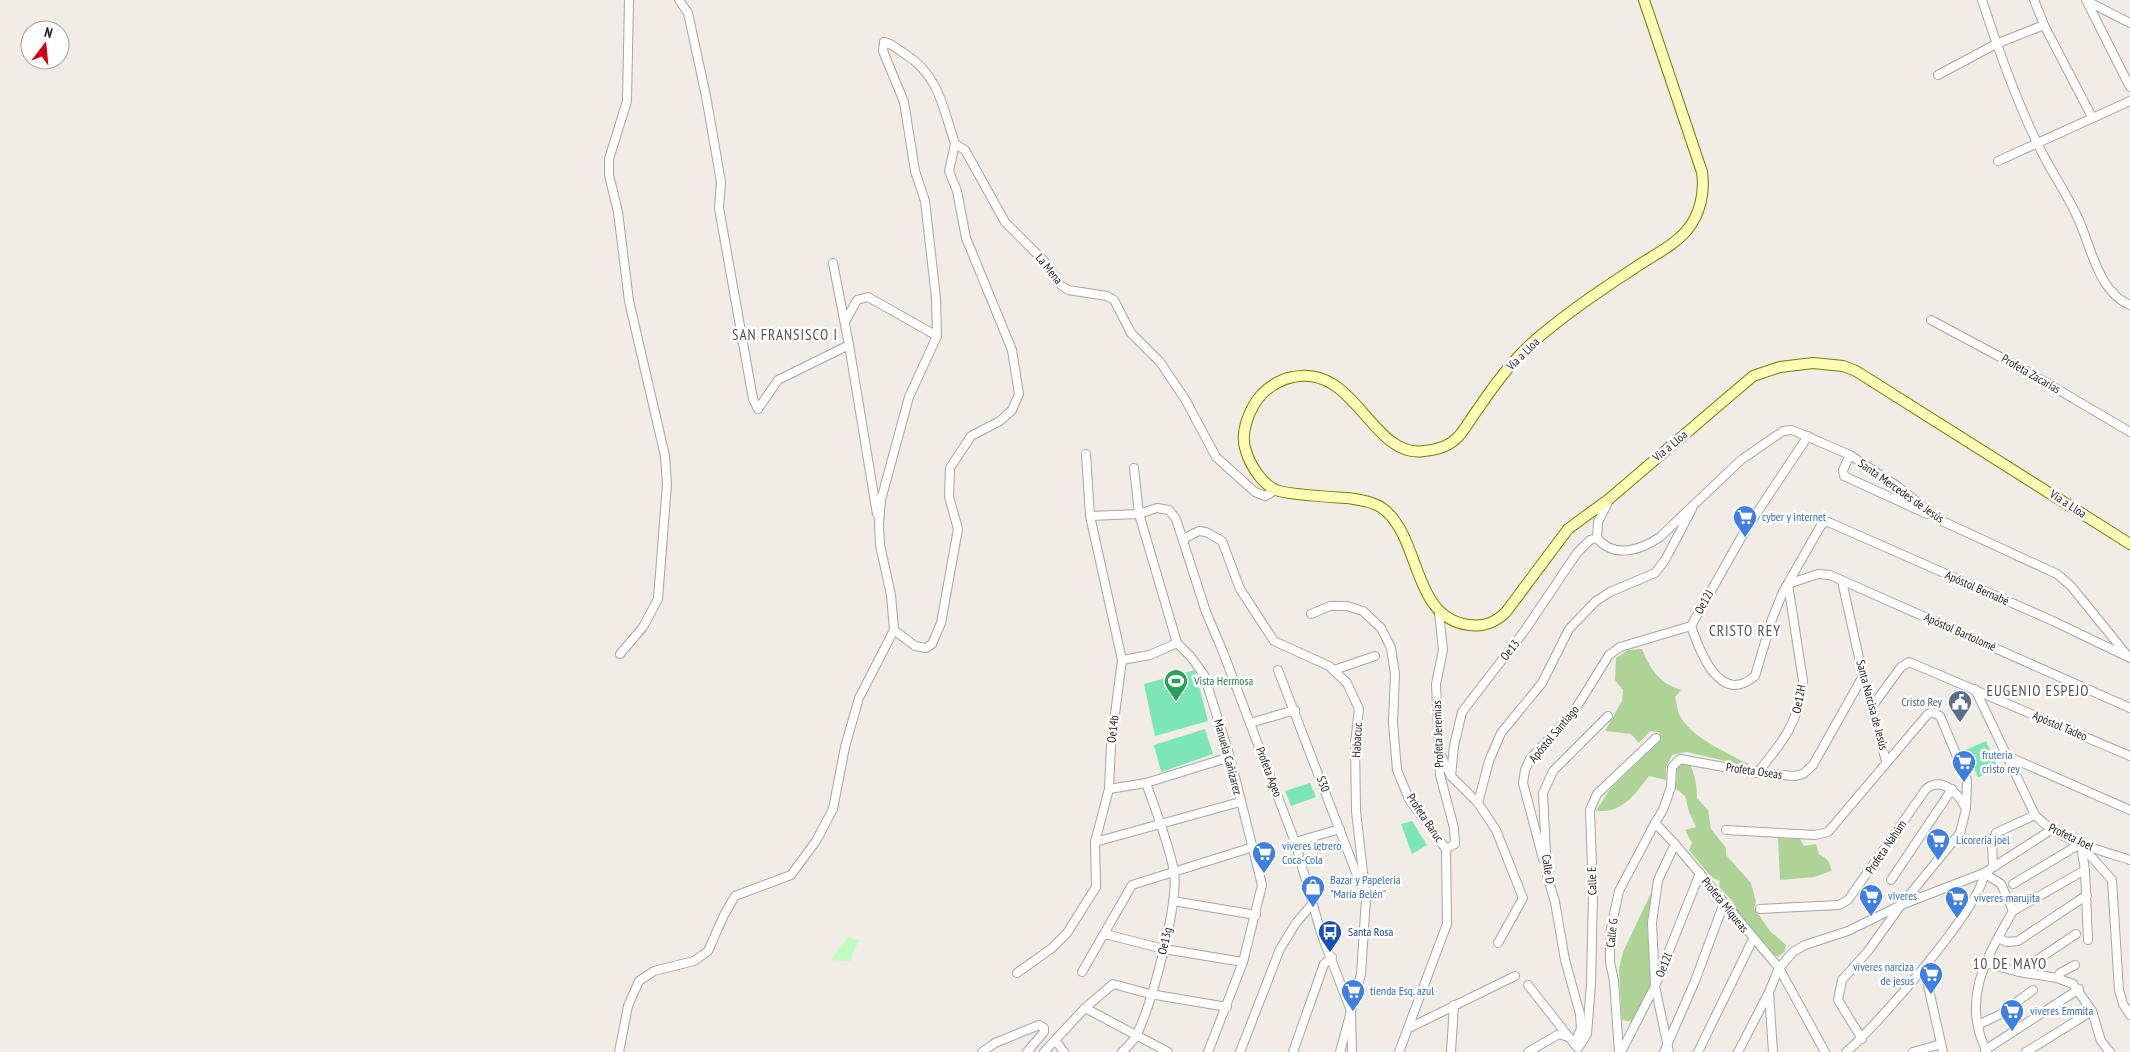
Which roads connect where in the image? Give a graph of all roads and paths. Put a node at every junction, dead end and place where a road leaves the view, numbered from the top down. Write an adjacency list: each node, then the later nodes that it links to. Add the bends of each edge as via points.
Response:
1 (629, 0): 45 (street, via 627,101 609,159 609,174 618,212 629,301 665,456 667,484 658,599 643,627)
2 (679, 0): 22 (street, via 688,13 706,96 721,182 719,208 753,399 758,409 778,380)
3 (1644, 0): 28 (street, Vía a Lloa, via 1702,172 1702,194 1689,228 1598,291 1533,342 1493,387 1458,438 1447,445 1413,452 1396,443 1380,431 1348,394 1331,382 1305,375 1276,383 1265,391 1252,410 1244,429 1244,445 1250,463)
4 (1982, 0): 9 (street)
5 (2034, 0): 8 (street)
6 (2086, 0): 7 (street); 11 (street)
7 (2130, 23)
8 (2044, 26): 9 (street); 13 (street)
9 (1996, 44): 10 (street); 14 (street)
10 (1938, 75)
11 (2130, 87)
12 (2130, 101): 13 (street)
13 (2092, 117): 14 (street)
14 (2038, 142): 16 (street); 18 (street, via 2077,216 2107,285)
15 (954, 144): 21 (street, La Mena, via 935,83 916,60 893,44 884,42 883,51 904,102 915,171 925,200); 28 (street, La Mena, via 965,150 1005,222 1046,263 1058,283 1068,290 1114,300 1131,332 1160,362 1186,399 1216,457 1255,492 1265,496); 43 (street, via 949,172 966,238 1012,350 1019,394 1012,410 1000,421 971,436 950,468 949,497 958,529 941,623 932,644 926,648 915,646)
16 (1998, 161)
17 (833, 263): 20 (street)
18 (2130, 306)
19 (1931, 320): 23 (street, Profeta Zacarías)
20 (845, 322): 21 (street, via 857,300 868,297); 22 (street)
21 (937, 336): 34 (street, via 909,397 899,428)
22 (849, 345): 34 (street)
23 (2130, 432)
24 (1808, 436): 26 (street, Santa Mercedes de Jesús); 30 (street, Santa Mercedes de Jesús, via 1792,430 1784,431 1741,460); 42 (street, Oe12J, via 1746,529)
25 (1086, 454): 32 (street, Oe14b)
26 (1850, 454): 33 (street, Santa Mercedes de Jesús); 33 (street, via 1843,470 1844,476)
27 (1134, 468): 31 (street, Manuela Cañizarez)
28 (1276, 490): 40 (street, via 1356,499 1384,509 1400,527 1427,594)
29 (1609, 499): 35 (street, via 1598,522); 37 (street, Via a Lloa, via 1753,376 1796,364 1830,364 1856,371); 40 (street, Via a Lloa, via 1568,529 1500,618 1486,625 1467,625)
30 (1695, 503): 35 (street, Santa Mercedes de Jesús, via 1645,547 1614,550); 70 (street, via 1655,573 1596,601 1569,629 1542,683 1501,733 1489,761)
31 (1139, 514): 32 (street); 36 (street, Profeta Ageo, via 1157,508 1172,513); 44 (street, Manuela Cañizarez)
32 (1090, 516): 48 (street, Oe14b)
33 (1940, 520): 47 (street, Santa Mercedes de Jesús, via 2057,574 2071,586)
34 (878, 524): 43 (street)
35 (1597, 538): 65 (street, Oe13, via 1590,540 1577,553 1525,630 1462,712)
36 (1183, 539): 50 (street, Habacuc, via 1199,531 1222,541 1240,589 1274,642); 57 (street, Profeta Ageo, via 1206,612)
37 (2130, 544)
38 (1842, 581): 39 (street, Apóstol Bartolomé, via 1818,574); 51 (street, Santa Narcisa de Jesús); 54 (street, Apóstol Bartolomé)
39 (1788, 584): 42 (street, Oe12J, via 1772,619 1759,667 1751,680 1731,684 1715,676 1704,662); 47 (street, Apóstol Bernabé, via 1824,521 1834,523); 64 (street, Oe12H, via 1803,681 1802,694 1789,732)
40 (1439, 613): 59 (street, Profeta Jeremías, via 1443,650 1436,684)
41 (1311, 614): 84 (street, Profeta Baruc, via 1330,606 1347,606 1364,611 1382,628 1391,648 1395,674 1397,770 1410,798)
42 (1691, 626): 91 (street, Apóstol Santiago, via 1620,647 1609,655 1573,713 1530,759 1523,783)
43 (894, 630): 143 (street, via 859,698 833,809 816,841 791,875 735,896 711,946 699,958 654,970 639,981 628,1006)
44 (1176, 643): 48 (street, via 1150,655); 62 (street, Manuela Cañizarez, via 1204,675)
45 (620, 654)
46 (1375, 656): 50 (street)
47 (2129, 658)
48 (1122, 660): 68 (street, Oe14b, via 1110,745)
49 (1278, 670): 55 (street, S30)
50 (1334, 670): 95 (street, Habacuc, via 1348,683 1359,709 1355,744 1356,812)
51 (1863, 676): 53 (street, Santa Narcisa de Jesús); 64 (street, Profeta Oseas, via 1813,765 1803,774 1794,776)
52 (1975, 689): 53 (street, Apóstol Tadeo, via 1904,663); 60 (street, Profeta Joel); 61 (street, Apóstol Tadeo)
53 (1871, 708): 63 (street, Santa Narcisa de Jesús)
54 (2130, 708)
55 (1295, 710): 57 (street); 76 (street, S30)
56 (1608, 716): 91 (street, Calle D, via 1552,771 1547,780 1543,793)
57 (1250, 722): 80 (street, Profeta Ageo)
58 (1656, 738): 140 (street, Calle E, via 1597,794 1590,810 1594,895 1590,984 1587,1034)
59 (1439, 750): 65 (street); 84 (street, Profeta Jeremías, via 1440,775 1454,828 1455,844)
60 (2007, 756): 72 (street); 73 (street, Profeta Joel)
61 (2130, 756)
62 (1230, 757): 66 (street); 69 (street, Manuela Cañizarez)
63 (1886, 761): 71 (street, Santa Narcisa de Jesús, via 1927,715 1936,713 1967,780); 77 (street, via 1841,818 1822,834)
64 (1757, 773): 75 (street, Profeta Oseas, via 1680,759 1672,767 1671,787)
65 (1451, 776): 70 (street)
66 (1146, 783): 68 (street); 74 (street, Oe13g)
67 (1952, 789): 71 (street); 92 (street); 100 (street, Profeta Nahúm, via 1937,784 1926,789 1848,900 1839,905)
68 (1109, 790): 79 (street, Oe14b)
69 (1240, 802): 74 (street); 83 (street, Manuela Cañizarez)
70 (1478, 803): 108 (street, via 1500,836 1523,898)
71 (1966, 808): 99 (street, Santa Narcisa de Jesús, via 1960,833)
72 (2130, 810)
73 (2035, 815): 78 (street, Profeta Joel); 86 (street, via 1996,833 1992,842)
74 (1160, 824): 79 (street); 88 (street, Oe13g)
75 (1655, 824): 81 (street, Profeta Miqueas); 158 (street, Calle G, via 1619,891 1610,933)
76 (1340, 829): 80 (street); 95 (street, S30)
77 (1726, 830)
78 (2051, 830): 82 (street, Profeta Joel); 86 (street)
79 (1095, 842): 118 (street, Oe14b, via 1096,887 1067,933)
80 (1294, 842): 97 (street, Profeta Ageo)
81 (1675, 844): 89 (street, Profeta Miqueas); 122 (street, via 1658,880 1652,924)
82 (2080, 844): 85 (street, Profeta Joel); 87 (street); 93 (street); 132 (street, via 2112,880 2119,990)
83 (1253, 847): 88 (street); 102 (street, Manuela Cañizarez, via 1262,885)
84 (1446, 849): 134 (street, Profeta Baruc, via 1448,924)
85 (2130, 860)
86 (1993, 867): 90 (street)
87 (2085, 870): 94 (street); 101 (street)
88 (1174, 872): 96 (street, Oe13g); 103 (street, via 1132,886)
89 (1700, 873): 98 (street, Profeta Miqueas); 122 (street, Oe12l)
90 (1984, 873): 99 (street); 101 (street, via 2001,884); 115 (street, via 1980,890)
91 (1547, 875): 140 (street, Calle D, via 1580,1014)
92 (1891, 880)
93 (2013, 884)
94 (2087, 895): 106 (street, via 2018,941 2007,942); 107 (street)
95 (1366, 899): 130 (street, Habacuc, via 1361,974)
96 (1173, 901): 102 (street); 109 (street, Oe13g)
97 (1313, 902): 110 (street, Profeta Ageo, via 1321,934); 151 (street, via 1280,949)
98 (1724, 903): 105 (street, Profeta Miqueas); 139 (street)
99 (1902, 905): 114 (street, via 1848,931 1805,945 1793,952); 137 (street, Santa Narcisa de Jesús, via 1840,986 1838,1000)
100 (1760, 910)
101 (2013, 911): 106 (street)
102 (1256, 915): 111 (street, Manuela Cañizarez)
103 (1106, 934): 109 (street); 116 (street)
104 (2076, 934): 117 (street)
105 (1753, 938): 114 (street, Profeta Miqueas); 161 (street)
106 (1998, 938): 112 (street)
107 (2088, 940)
108 (1498, 942)
109 (1164, 949): 111 (street); 126 (street, Oe13g)
110 (1332, 957): 130 (street, Profeta Ageo); 152 (street, via 1324,964)
111 (1243, 962): 128 (street, Manuela Cañizarez)
112 (1985, 963): 117 (street); 133 (street, via 1975,997)
113 (2075, 965): 120 (street)
114 (1779, 968): 125 (street); 164 (street, Profeta Miqueas)
115 (1924, 968): 137 (street); 141 (street)
116 (1082, 972)
117 (2019, 972): 120 (street)
118 (1017, 973)
119 (1515, 976): 127 (street)
120 (2057, 978): 123 (street)
121 (1528, 985): 136 (street)
122 (1655, 986): 139 (street); 158 (street, Oe12l)
123 (2079, 989): 131 (street); 142 (street)
124 (2033, 990): 133 (street, via 1999,1015)
125 (1768, 992): 162 (street); 163 (street)
126 (1150, 994): 128 (street); 129 (street, via 1113,984); 135 (street, Oe13g)
127 (1454, 1005): 134 (street); 156 (street)
128 (1226, 1007): 150 (street, Manuela Cañizarez)
129 (1085, 1008): 135 (street); 138 (street)
130 (1351, 1011): 153 (street, Habacuc); 154 (street, Profeta Ageo)
131 (2092, 1011): 167 (street); 168 (street, via 2101,1041)
132 (2130, 1014)
133 (1978, 1025): 142 (street)
134 (1409, 1028): 155 (street, Profeta Baruc)
135 (1136, 1036): 148 (street, Oe13g); 149 (street)
136 (1568, 1037): 140 (street); 157 (street, via 1560,1034)
137 (1862, 1039): 165 (street)
138 (1056, 1041): 146 (street); 147 (street)
139 (1668, 1043): 159 (street); 160 (street)
140 (1578, 1048)
141 (1942, 1048): 166 (street)
142 (1986, 1051)
143 (618, 1052)
144 (982, 1052): 145 (street, via 995,1043 1039,1025 1044,1032)
145 (1027, 1052)
146 (1044, 1052)
147 (1064, 1052)
148 (1122, 1052)
149 (1168, 1052)
150 (1208, 1052)
151 (1240, 1052)
152 (1293, 1052)
153 (1340, 1052)
154 (1352, 1052)
155 (1399, 1052)
156 (1451, 1052)
157 (1528, 1052)
158 (1620, 1052)
159 (1664, 1052)
160 (1669, 1052)
161 (1698, 1052)
162 (1738, 1052)
163 (1773, 1052)
164 (1825, 1052)
165 (1846, 1052)
166 (1913, 1052)
167 (2026, 1052)
168 (2110, 1052)

